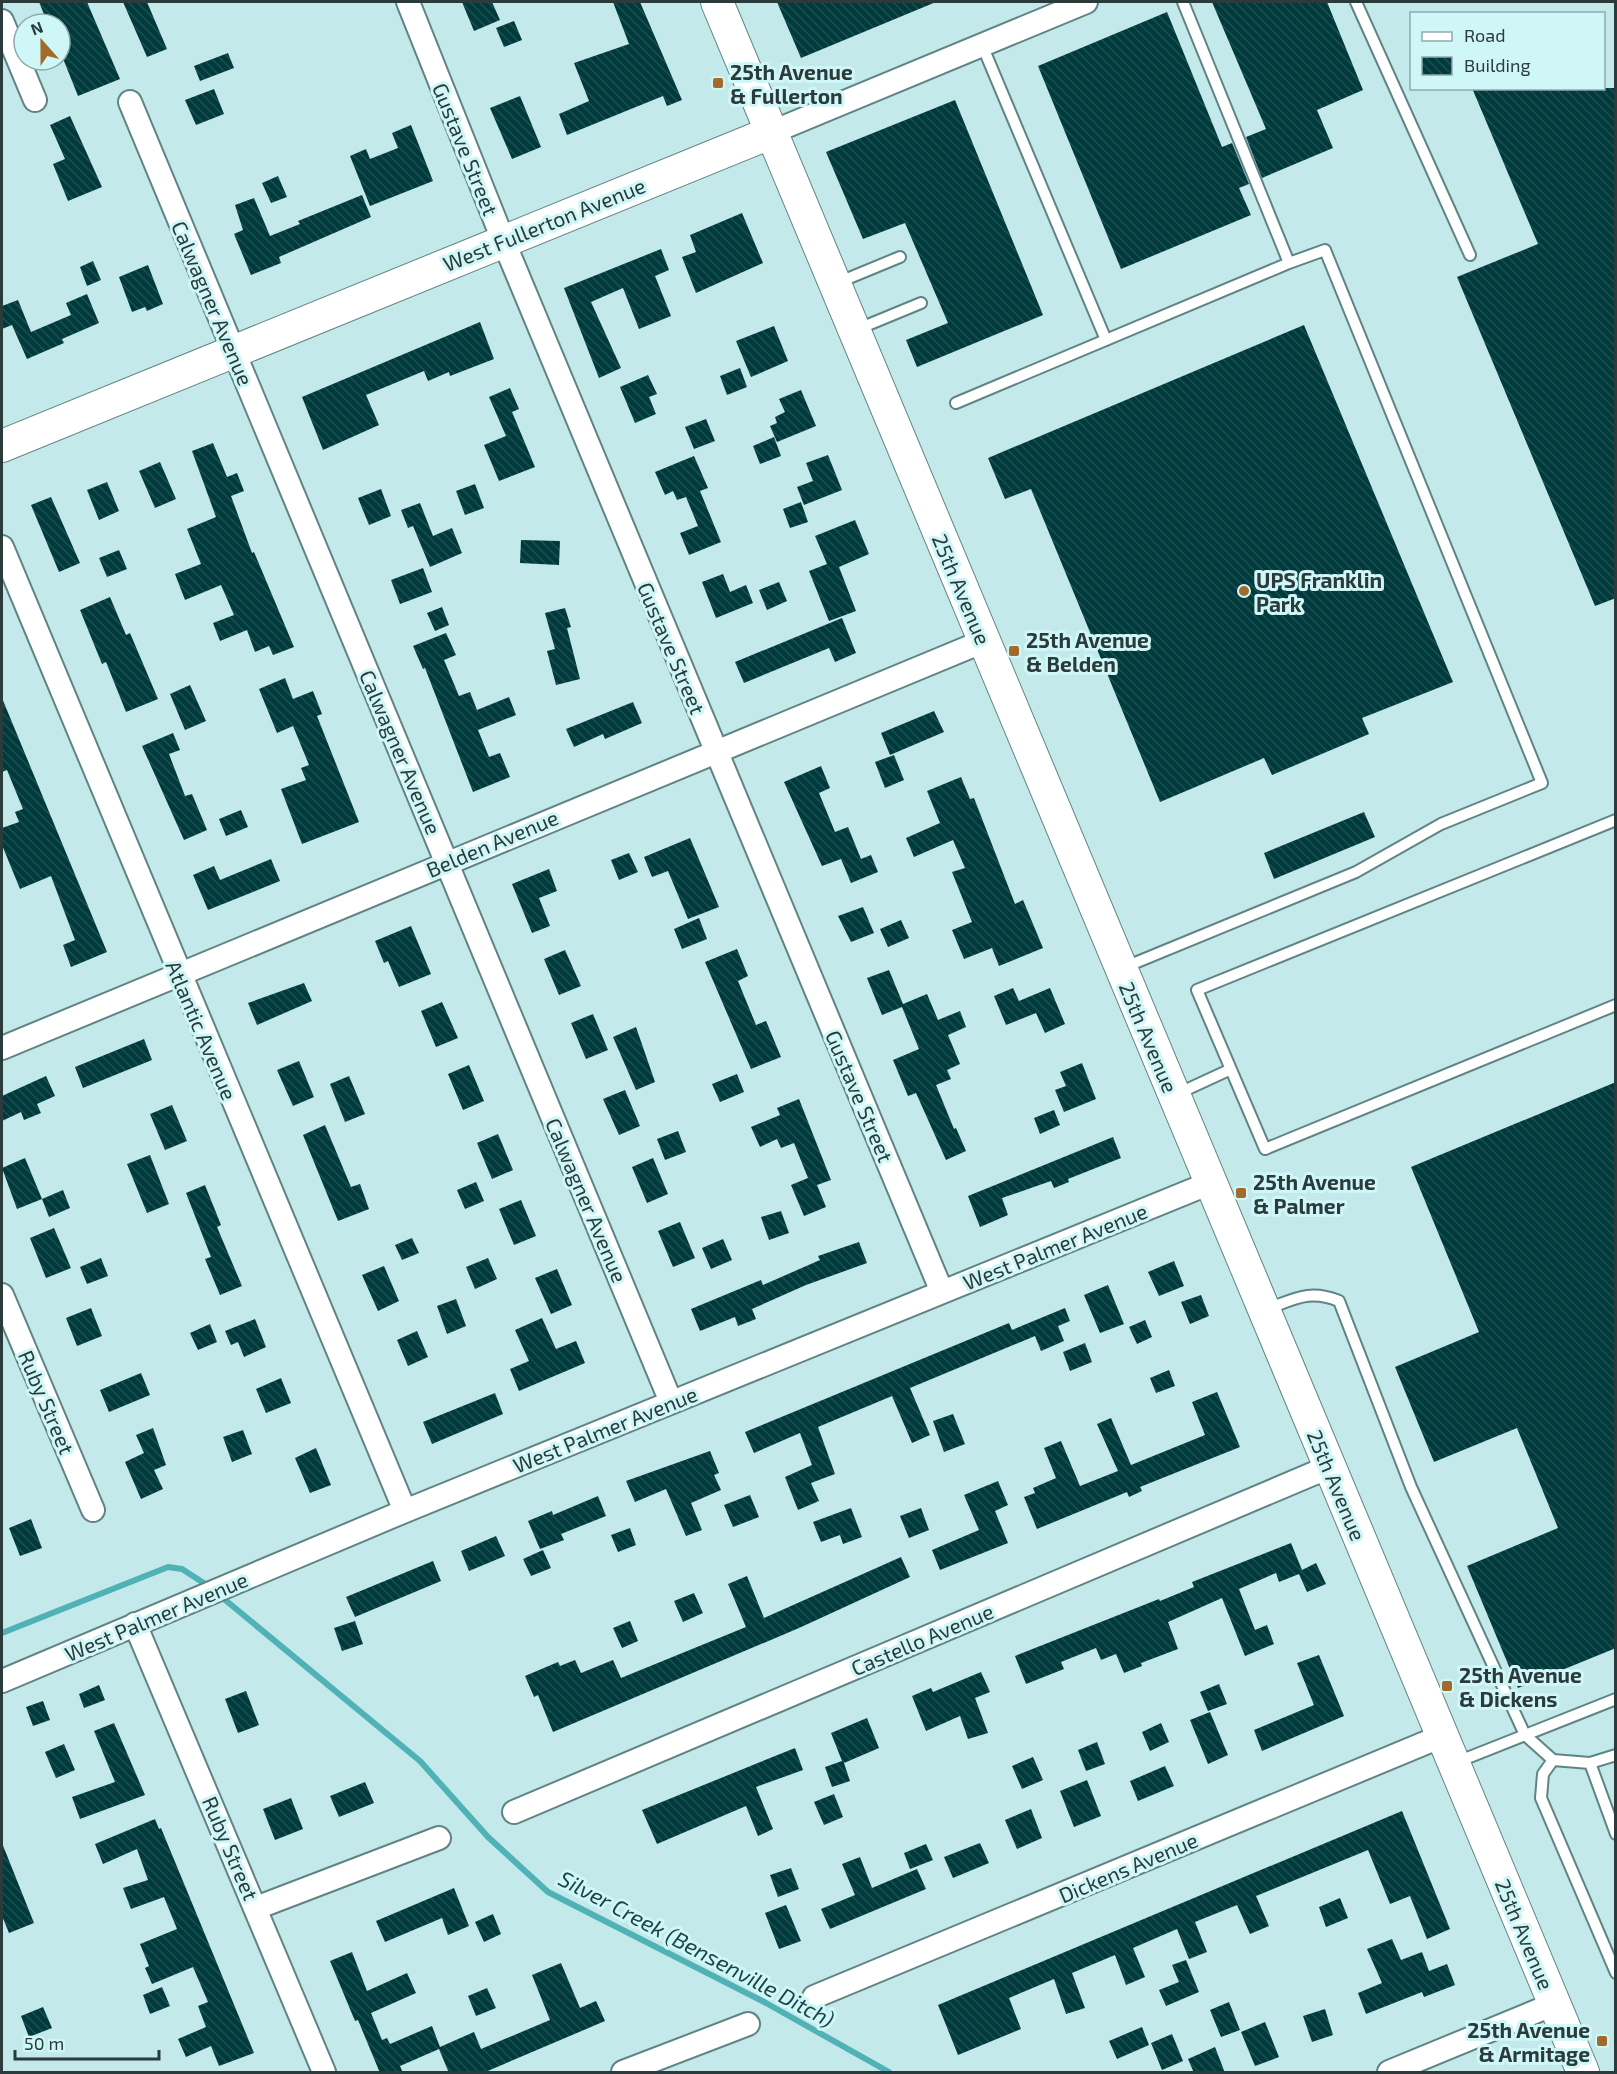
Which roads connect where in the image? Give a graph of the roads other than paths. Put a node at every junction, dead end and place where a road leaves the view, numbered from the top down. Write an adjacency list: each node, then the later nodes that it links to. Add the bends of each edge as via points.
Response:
1 (408, 2): 11 (street, Gustave Street)
2 (717, 2): 10 (main road, 25th Avenue)
3 (1086, 2): 7 (street, West Fullerton Avenue)
4 (1183, 2): 14 (lane)
5 (1356, 2): 12 (lane)
6 (2, 21): 8 (street)
7 (982, 45): 10 (street, West Fullerton Avenue); 18 (lane)
8 (35, 100)
9 (130, 102): 19 (street, Calwagner Avenue)
10 (770, 133): 11 (main road, West Fullerton Avenue); 15 (main road, 25th Avenue)
11 (503, 240): 19 (main road, West Fullerton Avenue); 24 (street, Gustave Street)
12 (1470, 255)
13 (900, 257): 15 (lane)
14 (1289, 263): 18 (lane); 27 (lane, via 1325,250 1542,783 1441,825 1356,872)
15 (834, 285): 17 (main road, 25th Avenue)
16 (921, 303): 17 (lane)
17 (853, 331): 23 (main road, 25th Avenue)
18 (1106, 340): 20 (lane)
19 (233, 350): 21 (main road, West Fullerton Avenue); 26 (street, Calwagner Avenue)
20 (956, 403)
21 (2, 446)
22 (2, 547): 28 (street, Atlantic Avenue)
23 (984, 641): 24 (street, Belden Avenue); 27 (main road, 25th Avenue)
24 (715, 751): 26 (street, Belden Avenue); 34 (street, Gustave Street)
25 (1616, 820): 31 (lane, via 1197,990)
26 (447, 862): 28 (street, Belden Avenue); 37 (street, Calwagner Avenue)
27 (1121, 969): 32 (main road, 25th Avenue)
28 (179, 974): 30 (street, Belden Avenue); 40 (street, Atlantic Avenue)
29 (1616, 1005): 31 (lane, via 1265,1149)
30 (2, 1047)
31 (1229, 1070): 32 (lane)
32 (1174, 1095): 33 (main road, 25th Avenue)
33 (1210, 1183): 34 (street, West Palmer Avenue); 36 (main road, 25th Avenue)
34 (942, 1292): 37 (street, West Palmer Avenue)
35 (2, 1295): 39 (street, Ruby Street)
36 (1264, 1310): 38 (main road, 25th Avenue); 44 (lane, via 1321,1293 1338,1300 1411,1487)
37 (671, 1402): 40 (street, West Palmer Avenue)
38 (1329, 1467): 45 (main road, 25th Avenue); 49 (street, Castello Avenue)
39 (93, 1510)
40 (405, 1511): 41 (street, West Palmer Avenue)
41 (135, 1624): 42 (street, West Palmer Avenue); 52 (street, Ruby Street)
42 (2, 1681)
43 (1616, 1699): 44 (lane)
44 (1525, 1735): 45 (lane); 47 (lane)
45 (1448, 1750): 54 (street, Dickens Avenue); 55 (main road, 25th Avenue)
46 (1616, 1755): 48 (lane)
47 (1553, 1760): 48 (lane); 53 (lane, via 1543,1774 1541,1798)
48 (1590, 1763): 50 (lane)
49 (514, 1812)
50 (1616, 1833)
51 (439, 1838): 52 (street)
52 (256, 1908): 57 (street, Ruby Street)
53 (1616, 1973)
54 (814, 1997)
55 (1554, 2004): 59 (street); 60 (main road, 25th Avenue)
56 (748, 2024): 58 (street)
57 (324, 2073)
58 (623, 2073)
59 (1389, 2073)
60 (1583, 2073)

